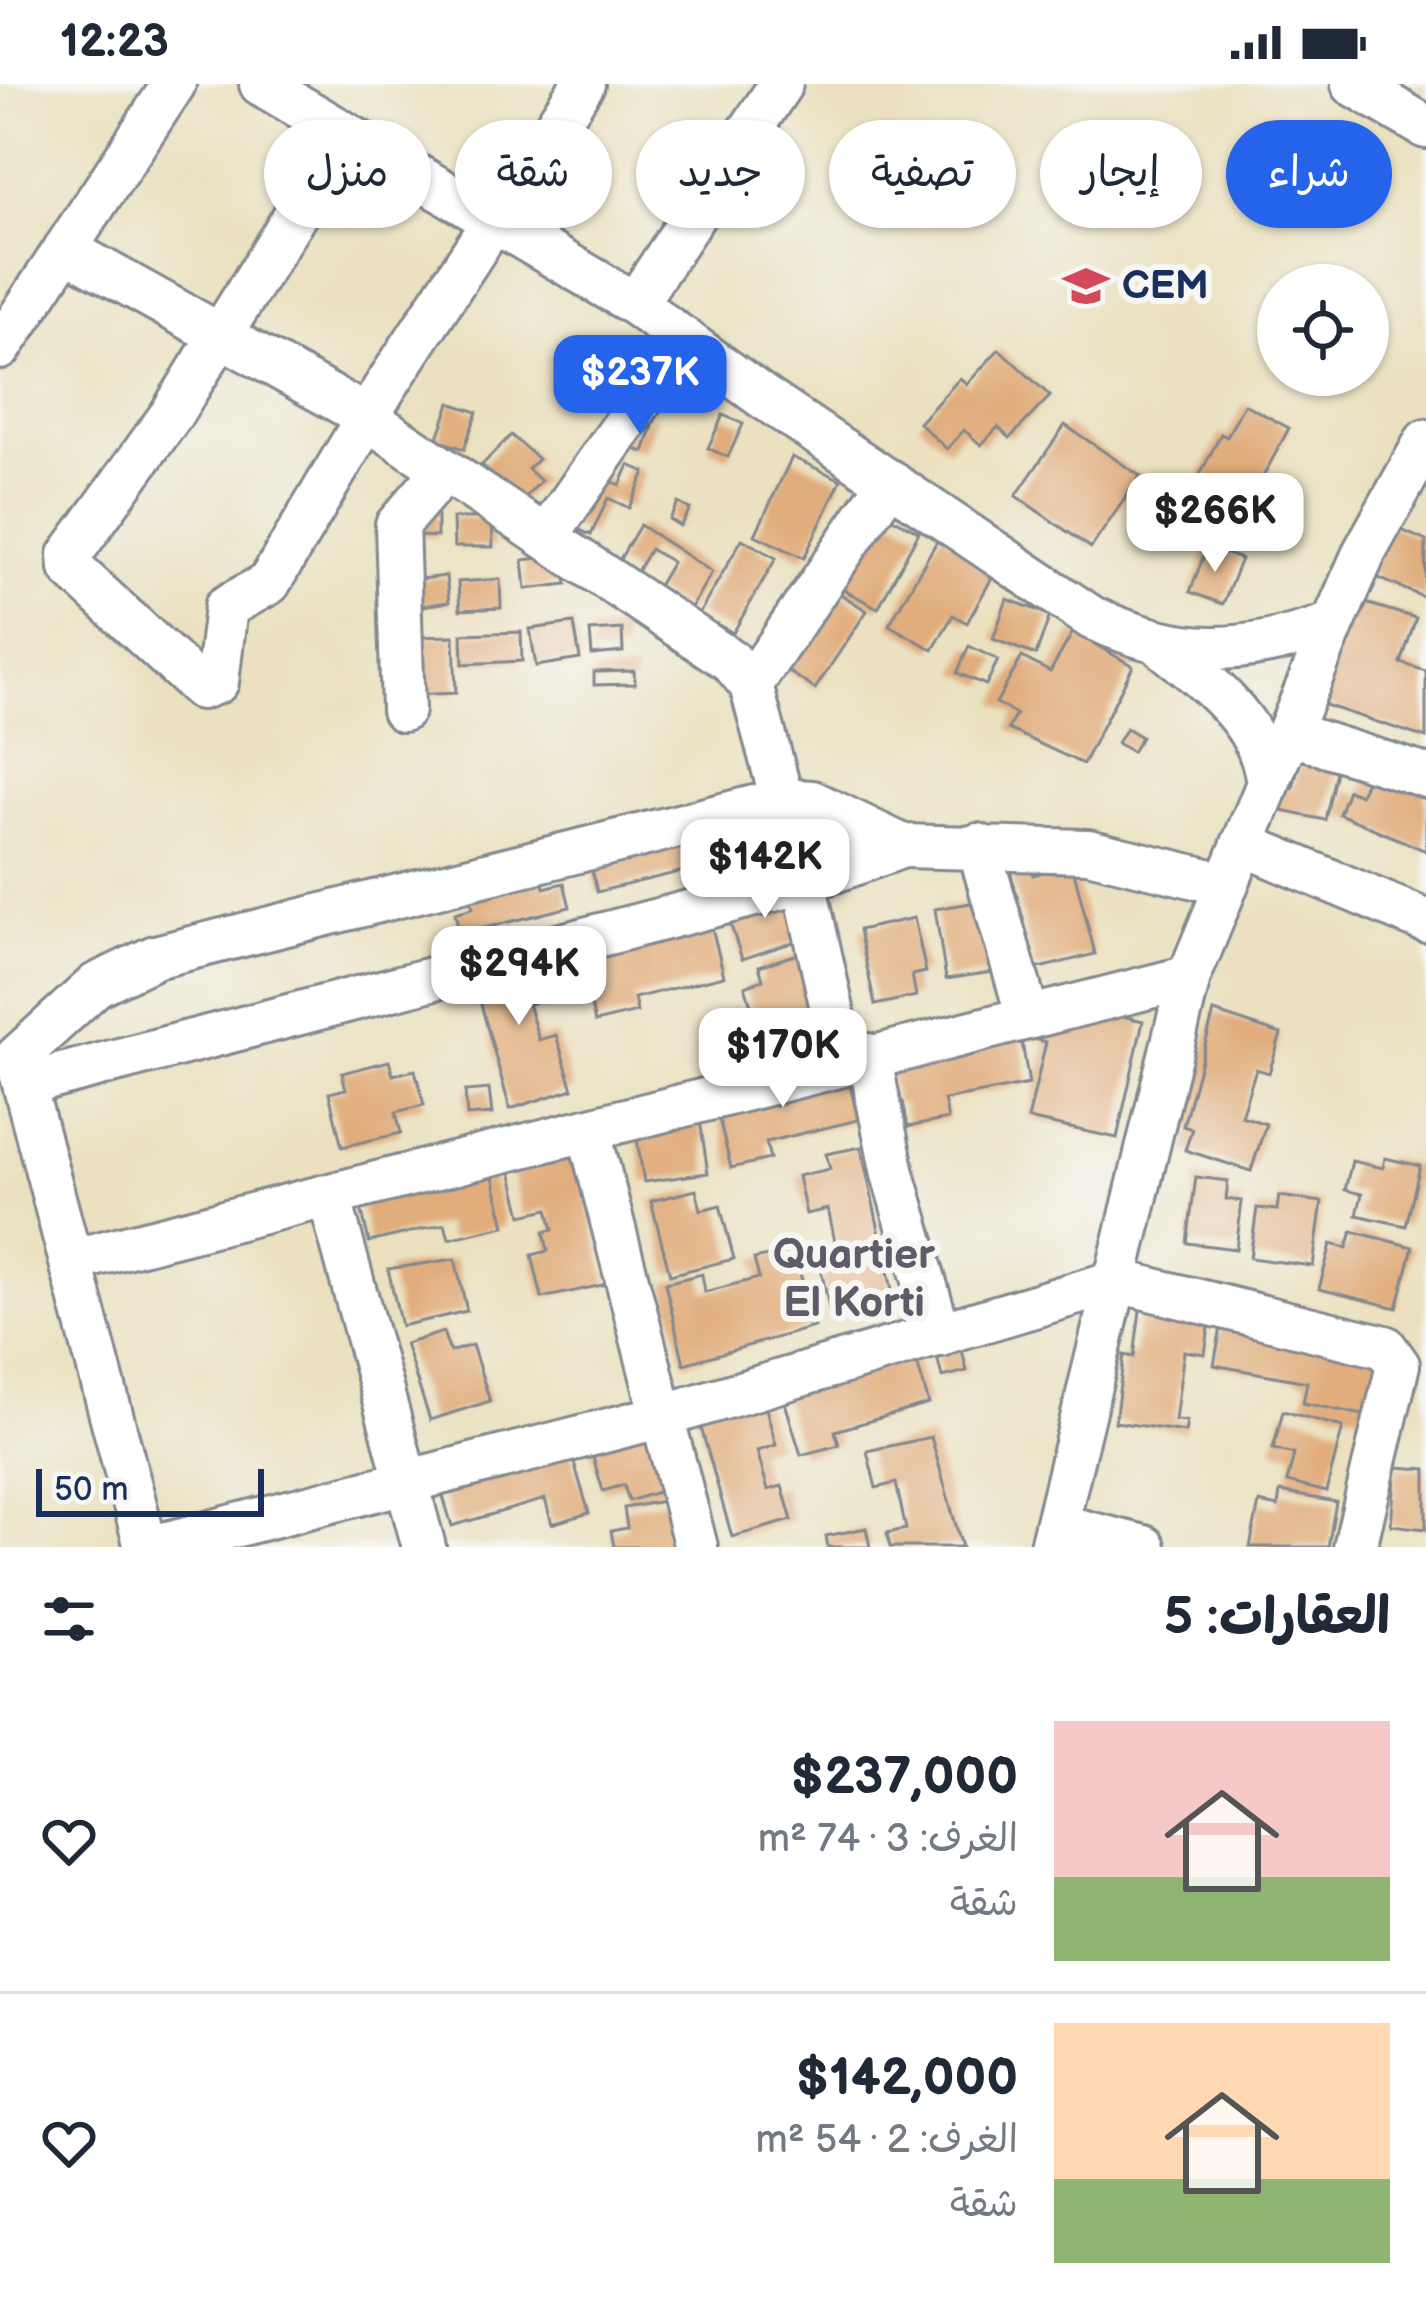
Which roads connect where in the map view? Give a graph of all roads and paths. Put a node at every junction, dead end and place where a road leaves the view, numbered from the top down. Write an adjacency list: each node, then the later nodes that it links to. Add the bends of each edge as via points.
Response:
1 (174, 84): 12 (street)
2 (583, 84): 7 (street)
3 (781, 84): 13 (street)
4 (1353, 84): 8 (street)
5 (280, 89): 6 (street)
6 (322, 120)
7 (560, 120)
8 (1426, 127)
9 (287, 228): 14 (street)
10 (491, 228): 17 (street)
11 (503, 228): 13 (street)
12 (64, 249): 14 (street); 16 (street)
13 (635, 304): 15 (street)
14 (219, 339): 17 (street); 17 (street, via 70,555 70,568 194,684 217,682 226,607 269,583)
15 (684, 339): 20 (street); 21 (street)
16 (0, 348)
17 (367, 419): 19 (street)
18 (1426, 441): 22 (street)
19 (444, 471): 21 (street); 25 (street, via 397,525)
20 (890, 481): 23 (street, via 1092,618); 24 (street)
21 (546, 538): 24 (street, via 731,661)
22 (1333, 624): 23 (street, via 1228,650); 26 (street)
23 (1162, 646): 28 (street, via 1257,740)
24 (751, 685): 29 (street)
25 (403, 710)
26 (1289, 733): 27 (street); 28 (street)
27 (1426, 776)
28 (1268, 785): 30 (street)
29 (782, 800): 32 (street, via 812,802); 39 (street, via 138,962 96,985)
30 (1243, 844): 34 (street); 35 (street)
31 (978, 845): 32 (street); 34 (street, via 1088,851); 37 (street)
32 (903, 846): 33 (street)
33 (804, 882): 38 (street); 39 (street)
34 (1224, 884): 36 (street)
35 (1426, 921)
36 (1189, 977): 37 (street); 43 (street)
37 (1028, 1017): 38 (street)
38 (856, 1059): 40 (street); 44 (street)
39 (14, 1068): 42 (street)
40 (589, 1132): 41 (street); 45 (street)
41 (330, 1199): 42 (street); 46 (street)
42 (74, 1260): 48 (street)
43 (1118, 1280): 44 (street); 47 (street); 52 (street, via 1394,1354 1398,1365)
44 (940, 1335): 45 (street)
45 (659, 1417): 46 (street); 50 (street)
46 (406, 1481): 48 (street); 49 (street)
47 (1054, 1536): 51 (street)
48 (149, 1547)
49 (424, 1547)
50 (696, 1547)
51 (1144, 1547)
52 (1355, 1547)

